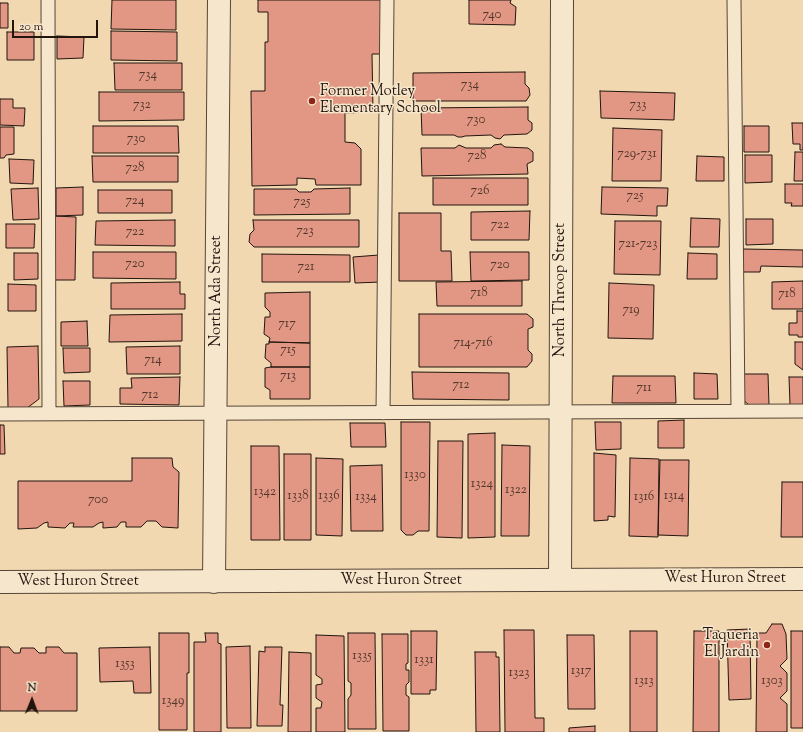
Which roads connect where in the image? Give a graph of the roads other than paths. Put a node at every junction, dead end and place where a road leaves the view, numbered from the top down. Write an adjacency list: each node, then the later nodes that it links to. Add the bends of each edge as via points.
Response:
1 (48, 0): 12 (lane)
2 (219, 0): 9 (street, North Ada Street)
3 (387, 0): 10 (lane)
4 (562, 0): 8 (street, North Throop Street)
5 (734, 0): 6 (lane)
6 (738, 411): 7 (lane); 8 (lane)
7 (803, 411)
8 (561, 412): 10 (lane); 14 (street, North Throop Street)
9 (216, 413): 10 (lane); 12 (lane); 16 (street, North Ada Street)
10 (383, 413)
11 (0, 414): 12 (lane)
12 (50, 414)
13 (803, 579): 14 (street, West Huron Street)
14 (560, 580): 16 (street, West Huron Street)
15 (0, 582): 16 (street, West Huron Street)
16 (214, 582)

